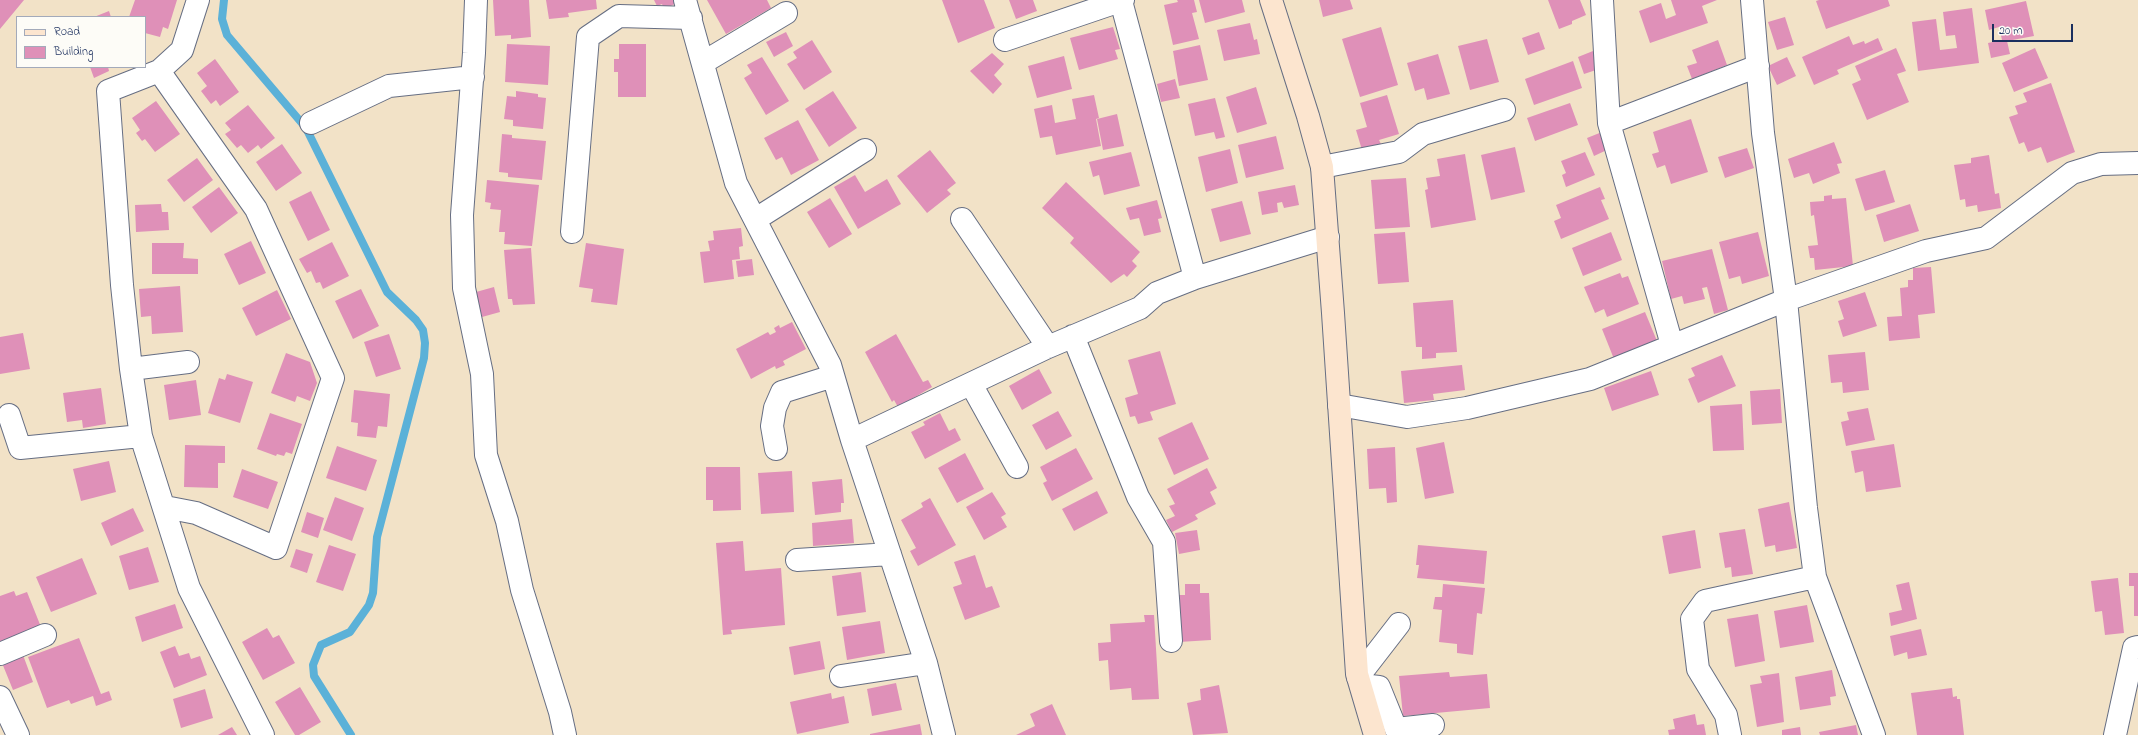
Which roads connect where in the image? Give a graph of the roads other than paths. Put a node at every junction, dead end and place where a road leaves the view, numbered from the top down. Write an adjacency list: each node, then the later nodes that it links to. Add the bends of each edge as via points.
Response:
1 (198, 0): 12 (street, via 182,50)
2 (476, 0): 13 (street)
3 (1122, 0): 9 (street); 24 (street)
4 (1271, 0): 19 (street)
5 (1602, 0): 16 (street)
6 (1752, 0): 11 (street)
7 (688, 9): 10 (street); 22 (street, via 618,16 588,37)
8 (786, 13): 10 (street)
9 (1005, 40)
10 (704, 62): 20 (street, via 736,183)
11 (1758, 66): 16 (street); 25 (street, via 1763,132)
12 (159, 71): 30 (street, via 108,91 122,285); 39 (street, via 256,209 333,378 276,548 196,513)
13 (473, 76): 15 (street, via 389,86); 55 (street, via 462,215 464,288 482,374 486,455 507,521 522,590)
14 (1504, 110): 19 (street, via 1423,134 1399,152)
15 (311, 123)
16 (1610, 123): 27 (street)
17 (864, 150): 20 (street)
18 (2138, 163): 25 (street, via 2101,164 2072,173 1986,238 1926,251)
19 (1322, 167): 23 (street)
20 (756, 219): 31 (street, via 830,365)
21 (962, 219): 28 (street)
22 (572, 232)
23 (1328, 238): 24 (street); 33 (street)
24 (1195, 278): 26 (street, via 1157,293 1140,308)
25 (1786, 300): 27 (street); 42 (street)
26 (1073, 336): 28 (street); 45 (street, via 1138,498 1164,542)
27 (1672, 345): 33 (street, via 1590,379 1467,408 1407,417)
28 (1048, 347): 32 (street)
29 (188, 362): 30 (street)
30 (131, 369): 35 (street)
31 (833, 376): 36 (street); 37 (street, via 782,392 775,408 772,426)
32 (971, 384): 36 (street); 38 (street)
33 (1339, 405): 50 (street)
34 (8, 415): 35 (street, via 20,448)
35 (141, 436): 39 (street)
36 (852, 440): 40 (street)
37 (776, 448)
38 (1017, 467)
39 (165, 507): 54 (street, via 189,588)
40 (890, 554): 41 (street); 48 (street)
41 (797, 560)
42 (1815, 577): 58 (street, via 1705,601 1692,619 1698,668 1726,715); 59 (street)
43 (1399, 624): 50 (street)
44 (45, 635): 47 (street)
45 (1171, 641)
46 (2138, 647): 60 (street, via 2134,648)
47 (0, 654)
48 (926, 663): 49 (street); 56 (street)
49 (840, 676)
50 (1359, 681): 52 (street, via 1379,687 1396,729); 57 (street)
51 (0, 697): 53 (street)
52 (1433, 725)
53 (18, 735)
54 (263, 735)
55 (565, 735)
56 (944, 735)
57 (1375, 735)
58 (1730, 735)
59 (1874, 735)
60 (2115, 735)

